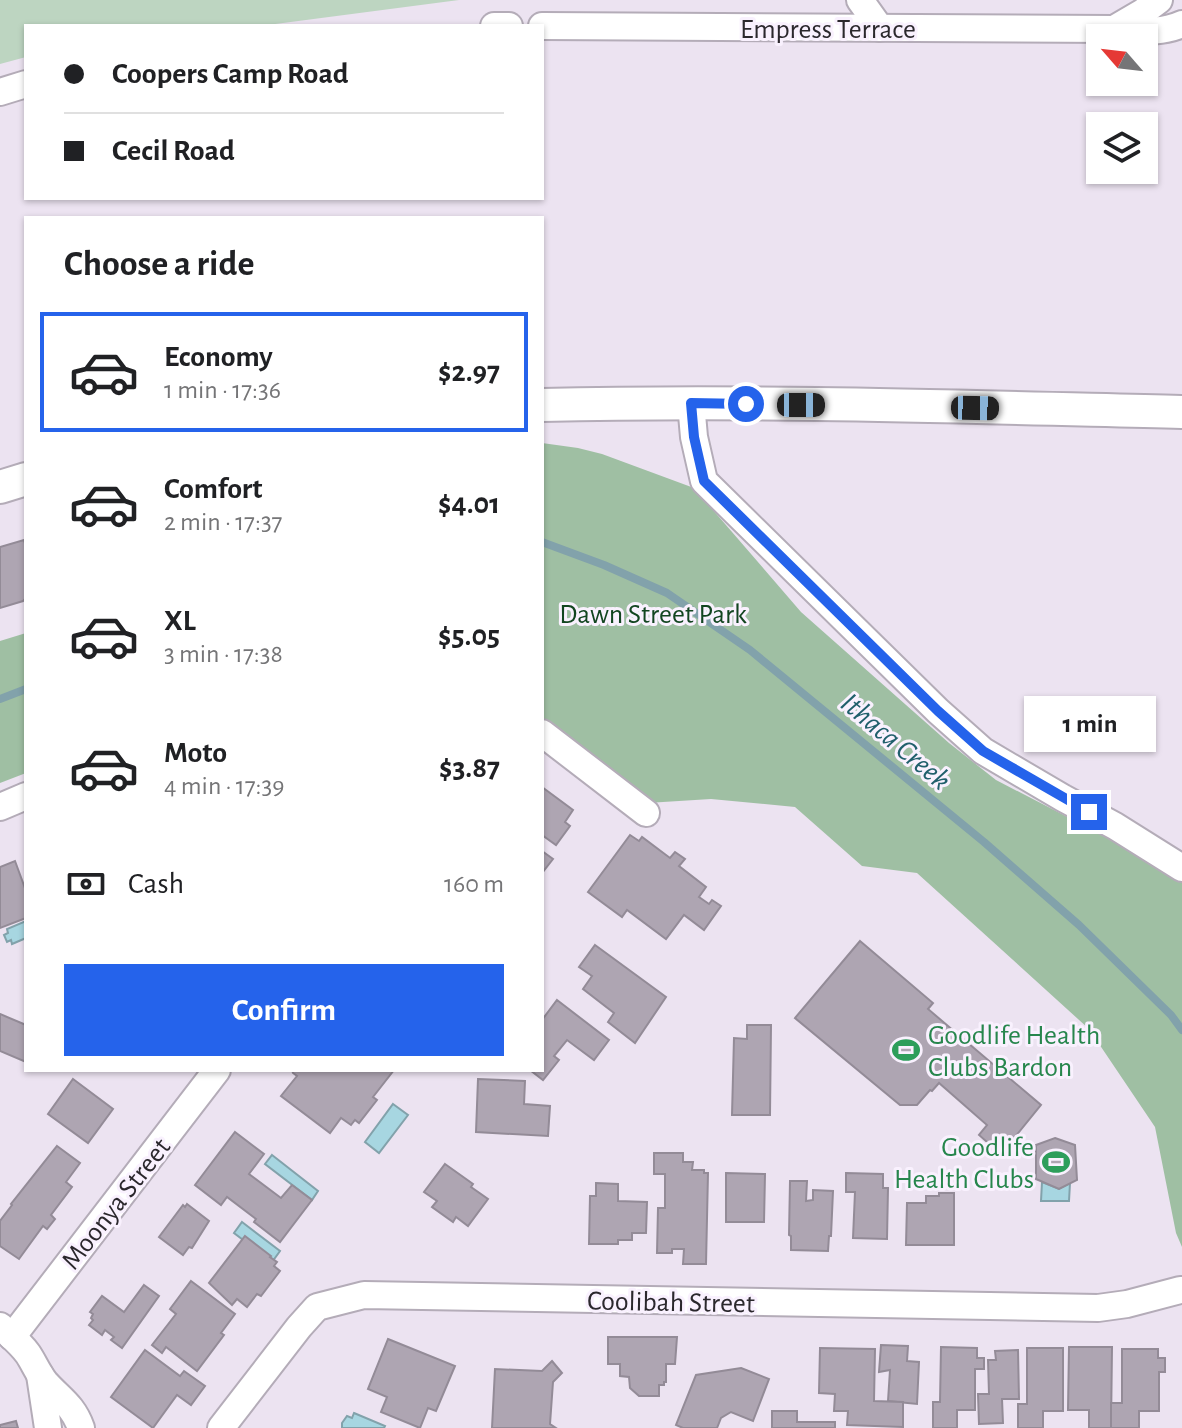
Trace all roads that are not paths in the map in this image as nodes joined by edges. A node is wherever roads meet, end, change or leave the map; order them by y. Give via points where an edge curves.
1 (860, 0) edge
2 (1159, 0) edge
3 (1123, 24) edge
4 (1182, 24) edge
5 (544, 26) edge
6 (880, 28) junction
7 (1086, 29) edge
8 (1158, 31) edge
9 (24, 85) edge
10 (0, 92) edge
11 (691, 403) junction
12 (544, 405) edge
13 (1182, 412) edge
14 (24, 480) edge
15 (0, 487) edge
16 (544, 735) edge
17 (24, 797) edge
18 (0, 807) edge
19 (646, 813) dead end
20 (1182, 868) edge
21 (215, 1072) edge
22 (1180, 1290) dead end
23 (6, 1332) edge
24 (40, 1375) junction
25 (48, 1428) edge
26 (81, 1428) edge
27 (221, 1428) edge

1 - 6 street
2 - 3 street
4 - 8 street, Empress Terrace
5 - 6 street, Empress Terrace
6 - 7 street, Empress Terrace
9 - 10 street
11 - 12 main road
11 - 13 main road
11 - 20 street via 704,481 938,711 983,751
14 - 15 main road
16 - 19 street
17 - 18 street
21 - 23 street, Moonya Street
22 - 27 street, Coolibah Street via 1098,1308 364,1295 317,1307
23 - 24 street
24 - 25 street
24 - 26 street via 70,1406

